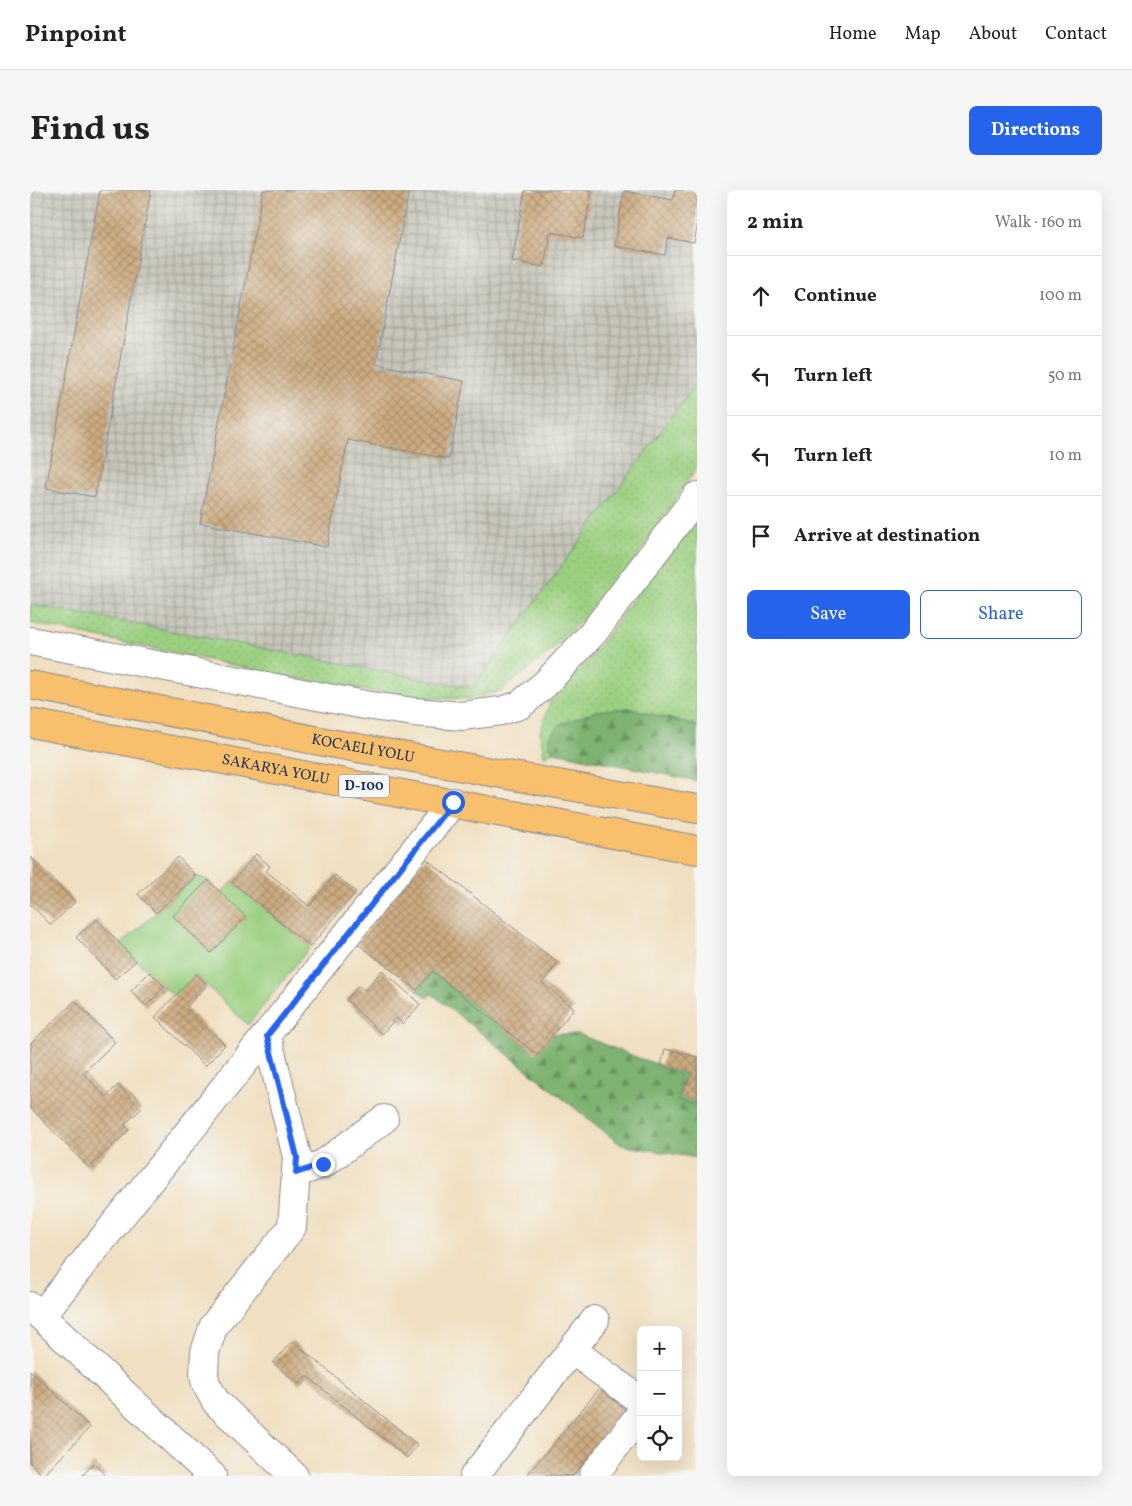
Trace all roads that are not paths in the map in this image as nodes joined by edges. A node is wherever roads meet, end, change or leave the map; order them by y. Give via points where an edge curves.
1 (697, 496) edge
2 (30, 641) edge
3 (30, 685) edge
4 (30, 723) edge
5 (453, 802) junction
6 (697, 808) edge
7 (697, 850) edge
8 (267, 1036) junction
9 (384, 1118) dead end
10 (296, 1173) junction
11 (35, 1311) edge
12 (595, 1320) dead end
13 (572, 1350) junction
14 (637, 1398) edge
15 (639, 1416) edge
16 (212, 1476) edge
17 (294, 1476) edge
18 (474, 1476) edge
19 (593, 1476) edge

1 - 2 street via 594,633 520,705 501,711 462,716 385,708
3 - 6 highway, KOCAELİ YOLU / D-100 via 330,743
4 - 5 highway, SAKARYA YOLU / D-100
5 - 7 highway, SAKARYA YOLU / D-100
5 - 8 street
8 - 10 street via 297,1157
8 - 11 street
9 - 10 street via 323,1164
10 - 17 street via 292,1226 214,1325 205,1352 204,1375 216,1402
11 - 16 street
12 - 13 street
13 - 14 street
13 - 18 street
15 - 19 street

